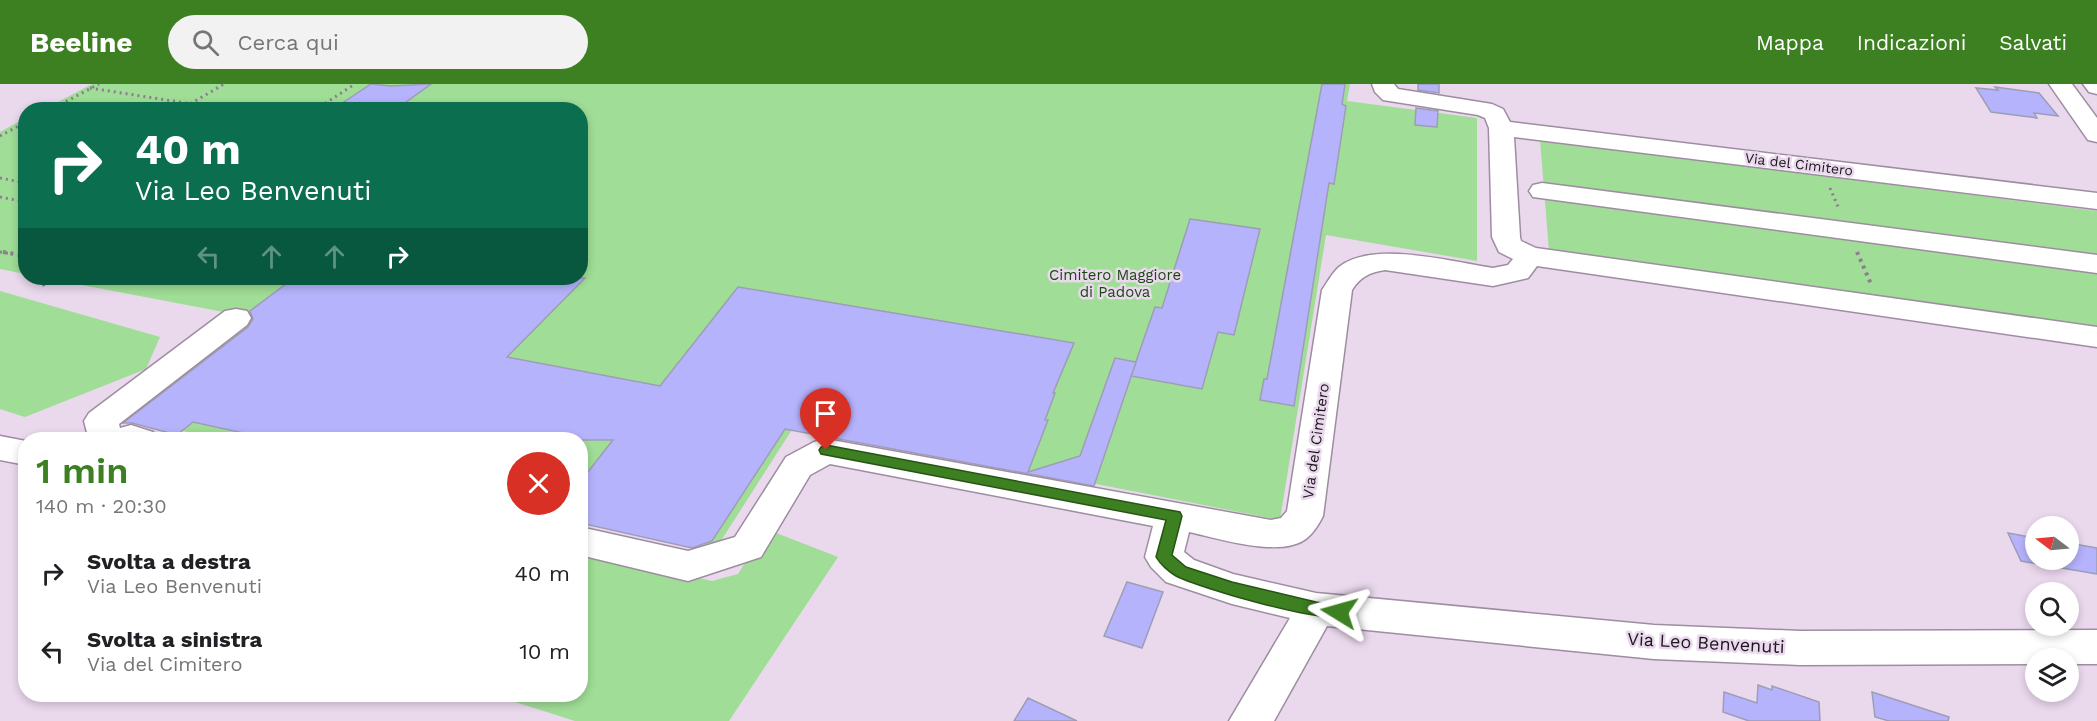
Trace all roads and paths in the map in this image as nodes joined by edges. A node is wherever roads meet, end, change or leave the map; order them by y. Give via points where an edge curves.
1 (99, 84) edge
2 (224, 84) edge
3 (355, 84) edge
4 (1383, 84) edge
5 (2060, 84) edge
6 (90, 88) junction
7 (65, 102) edge
8 (178, 102) edge
9 (193, 102) edge
10 (327, 102) edge
11 (18, 126) edge
12 (1501, 128) junction
13 (2097, 135) edge
14 (0, 136) edge
15 (0, 178) edge
16 (18, 181) edge
17 (1542, 191) dead end
18 (0, 197) edge
19 (18, 199) edge
20 (2097, 201) edge
21 (0, 252) edge
22 (18, 255) edge
23 (1529, 256) junction
24 (2097, 264) edge
25 (236, 318) dead end
26 (2097, 337) edge
27 (104, 432) edge
28 (0, 448) edge
29 (18, 451) edge
30 (1174, 516) junction
31 (588, 543) edge
32 (1316, 609) junction
33 (2097, 647) edge
34 (1251, 721) edge

1 - 6 path
2 - 9 path
3 - 10 path
4 - 12 street via 1391,95 1484,109 1495,114
5 - 13 street
6 - 7 path
6 - 8 path
11 - 14 path
12 - 20 street, Via del Cimitero
12 - 23 street via 1506,237 1509,246
15 - 16 path
17 - 24 street
18 - 19 path
21 - 22 path
23 - 26 street
23 - 30 street, Via del Cimitero via 1518,272 1493,277 1385,261 1364,265 1348,274 1337,290 1305,516 1292,530 1271,534
25 - 27 street via 101,421
28 - 29 street
30 - 31 street, Via del Cimitero via 826,450 798,466 748,547 688,566
30 - 32 street, Via Leo Benvenuti via 1164,557 1180,571 1232,589
32 - 33 street, Via Leo Benvenuti via 1654,642 1800,648
32 - 34 street

